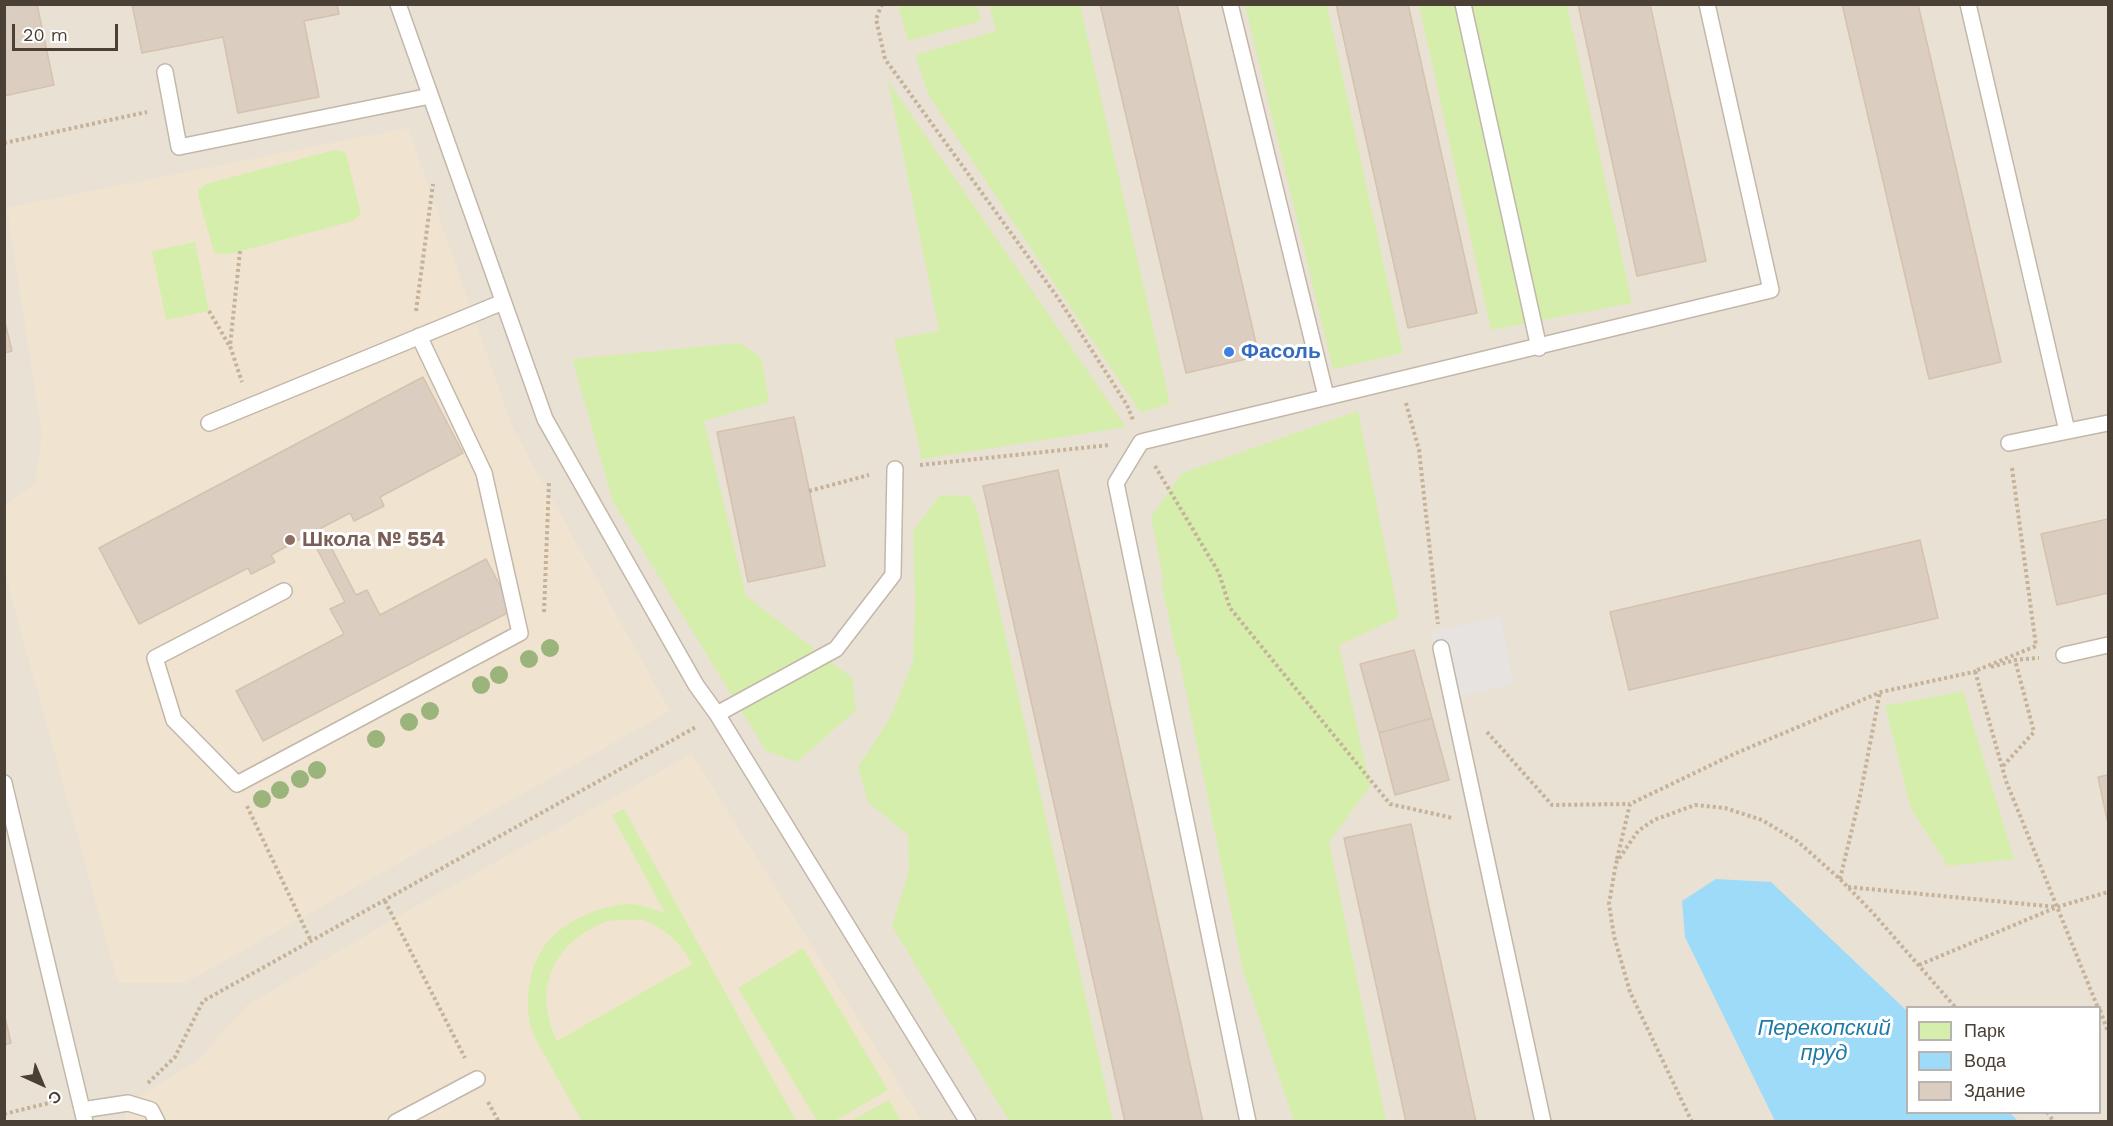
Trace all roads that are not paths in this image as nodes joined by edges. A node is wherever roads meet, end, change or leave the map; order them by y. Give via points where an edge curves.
1 (398, 4) edge
2 (1230, 4) edge
3 (1463, 4) edge
4 (1707, 4) edge
5 (1968, 4) edge
6 (165, 72) dead end
7 (430, 96) junction
8 (503, 302) junction
9 (419, 336) junction
10 (1539, 348) junction
11 (1326, 396) junction
12 (209, 423) dead end
13 (2109, 423) edge
14 (2067, 431) junction
15 (2009, 443) road end
16 (895, 469) road end
17 (284, 591) dead end
18 (2109, 645) edge
19 (1441, 648) road end
20 (2064, 655) road end
21 (717, 714) junction
22 (4, 783) edge
23 (477, 1079) road end
24 (82, 1109) edge
25 (157, 1122) edge
26 (396, 1122) edge
27 (968, 1122) edge
28 (1248, 1122) edge
29 (1543, 1122) edge

1 - 7 lane
2 - 11 lane
3 - 10 lane
4 - 10 lane via 1772,290
5 - 14 lane
6 - 7 lane via 179,147
7 - 8 lane
8 - 9 lane
8 - 21 lane via 545,419 696,685
9 - 12 lane
9 - 17 lane via 484,473 520,633 237,784 174,720 155,658
10 - 11 lane
11 - 28 lane via 1141,442 1116,483
13 - 14 lane
14 - 15 lane
16 - 21 lane via 893,575 836,649
18 - 20 lane
19 - 29 lane
21 - 27 lane
22 - 24 lane
23 - 26 lane
24 - 25 lane via 128,1102 151,1110

